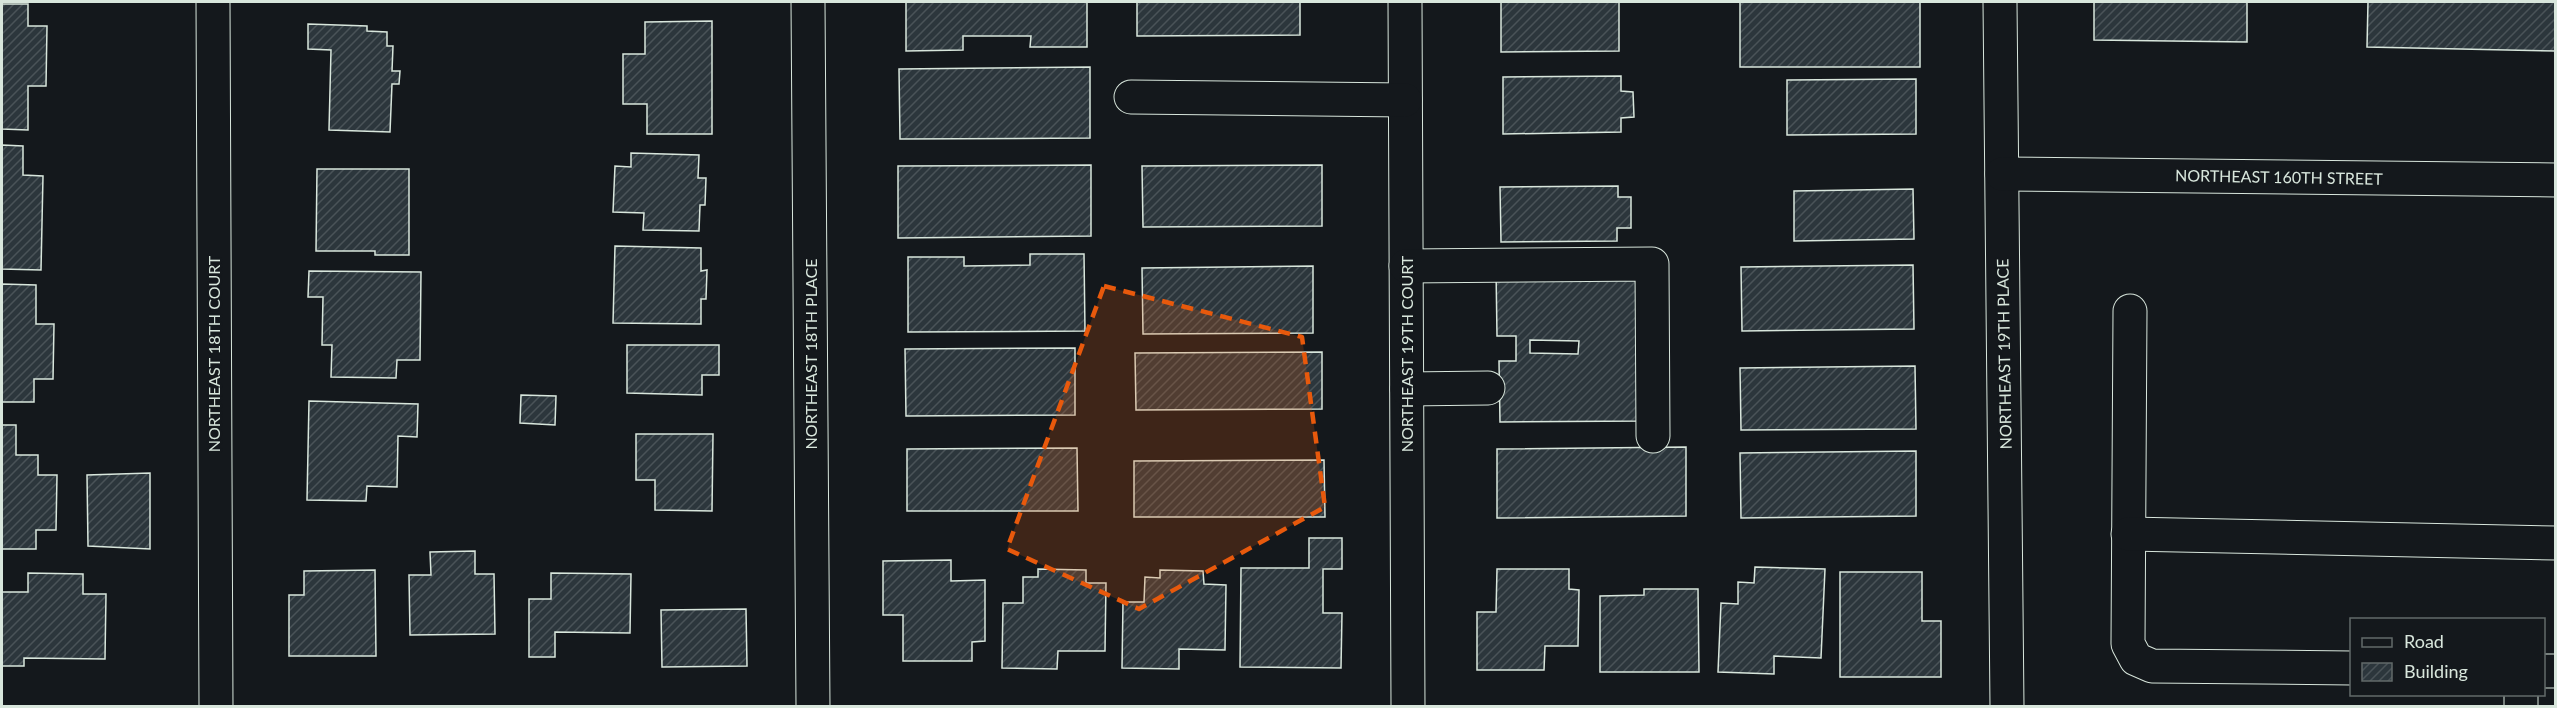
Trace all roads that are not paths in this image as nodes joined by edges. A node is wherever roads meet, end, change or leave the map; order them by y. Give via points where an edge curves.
1 (213, 2) edge
2 (808, 2) edge
3 (1405, 2) edge
4 (2000, 2) edge
5 (1131, 97) dead end
6 (1405, 100) junction
7 (2002, 174) junction
8 (2556, 180) edge
9 (1406, 266) junction
10 (2130, 310) dead end
11 (1488, 388) dead end
12 (1407, 389) junction
13 (1653, 436) dead end
14 (2128, 534) junction
15 (2556, 543) edge
16 (2350, 668) edge
17 (216, 706) edge
18 (813, 706) edge
19 (1408, 706) edge
20 (2007, 706) edge

1 - 17 street, NORTHEAST 18TH COURT
2 - 18 street, NORTHEAST 18TH PLACE
3 - 6 street, NORTHEAST 19TH COURT
4 - 7 street, NORTHEAST 19TH PLACE
5 - 6 street
6 - 9 street, NORTHEAST 19TH COURT
7 - 8 street, NORTHEAST 160TH STREET
7 - 20 street, NORTHEAST 19TH PLACE
9 - 12 street, NORTHEAST 19TH COURT
9 - 13 street via 1652,264
10 - 14 street
11 - 12 street
12 - 19 street, NORTHEAST 19TH COURT
14 - 15 street
14 - 16 street via 2128,644 2136,659 2152,666

